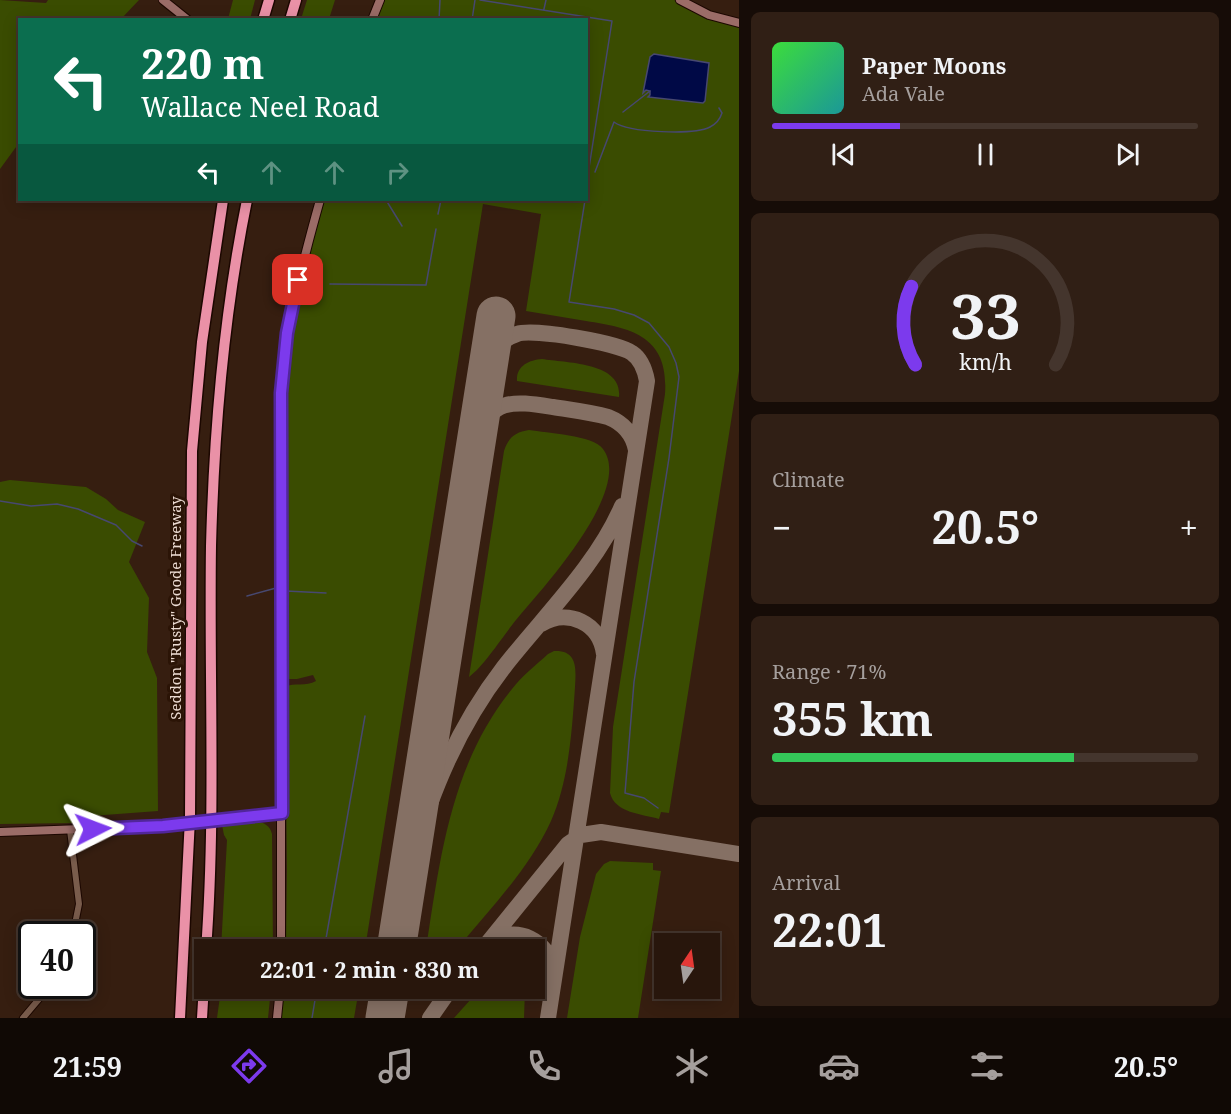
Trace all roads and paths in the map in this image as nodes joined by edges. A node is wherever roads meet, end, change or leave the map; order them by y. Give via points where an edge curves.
1 (163, 0) edge
2 (269, 0) edge
3 (296, 0) edge
4 (380, 0) edge
5 (680, 0) edge
6 (186, 18) edge
7 (264, 18) edge
8 (291, 18) edge
9 (373, 18) edge
10 (739, 23) edge
11 (223, 201) edge
12 (247, 201) edge
13 (320, 201) edge
14 (282, 813) junction
15 (70, 830) junction
16 (0, 832) edge
17 (76, 921) edge
18 (207, 939) edge
19 (281, 939) edge
20 (39, 999) edge
21 (203, 999) edge
22 (279, 999) edge
23 (23, 1018) edge
24 (180, 1018) edge
25 (202, 1018) edge
26 (277, 1018) edge

1 - 6 street
2 - 7 highway
3 - 8 highway
4 - 9 street
5 - 10 street via 709,15
11 - 24 highway, Seddon "Rusty" Goode Freeway via 202,342 192,451 190,818
12 - 18 highway via 234,266 216,429
13 - 14 street via 293,299 281,393
14 - 15 street, bridge via 163,826
14 - 19 street
15 - 16 street
15 - 17 street via 79,904
20 - 23 street
21 - 25 highway
22 - 26 street

